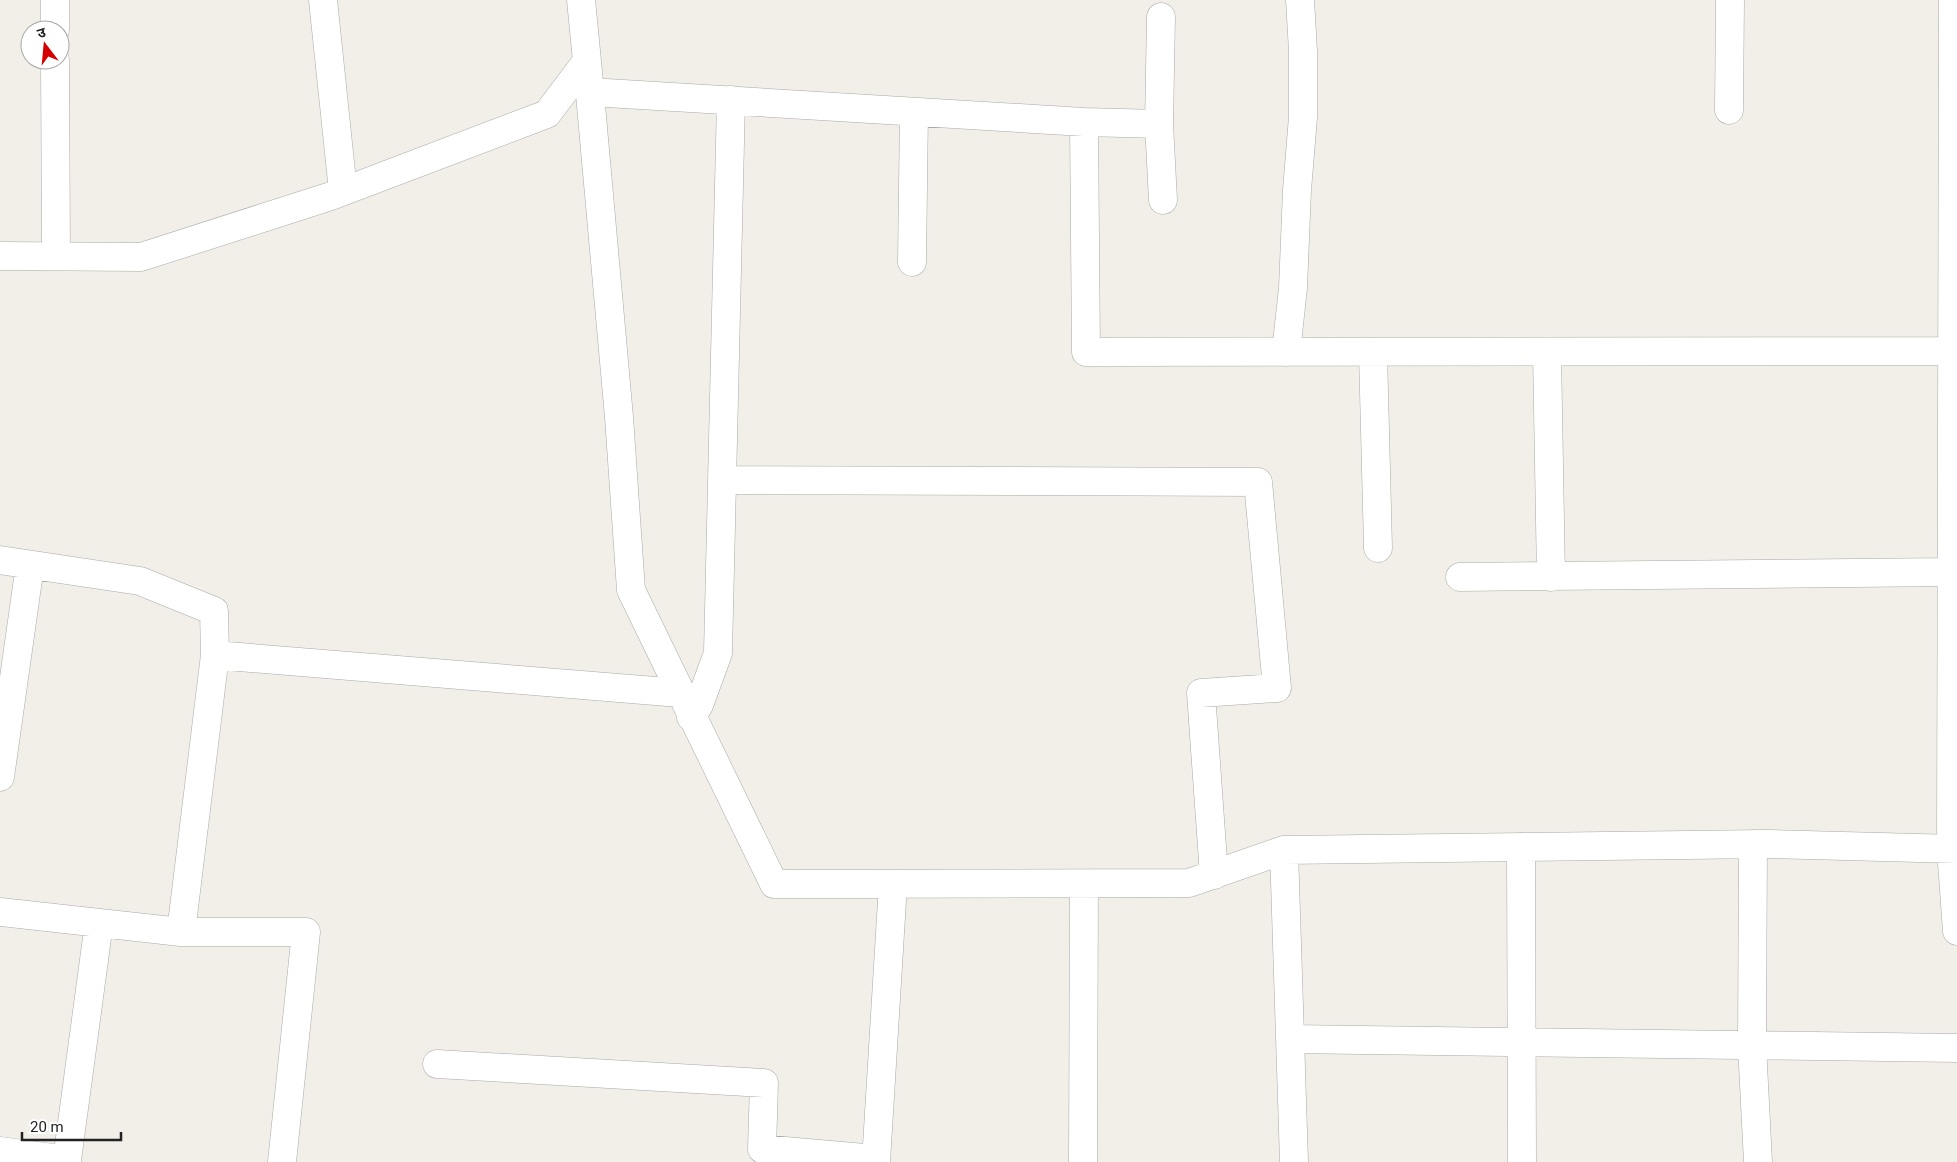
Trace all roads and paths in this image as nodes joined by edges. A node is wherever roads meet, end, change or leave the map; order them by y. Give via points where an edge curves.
1 (55, 0) edge
2 (323, 0) edge
3 (581, 0) edge
4 (1300, 0) edge
5 (1730, 0) edge
6 (1953, 0) edge
7 (1161, 17) dead end
8 (55, 20) edge
9 (587, 62) junction
10 (55, 70) edge
11 (590, 92) junction
12 (732, 100) junction
13 (1729, 110) dead end
14 (914, 112) junction
15 (1084, 122) junction
16 (1160, 124) junction
17 (344, 191) junction
18 (1163, 200) dead end
19 (56, 255) junction
20 (0, 256) edge
21 (912, 262) dead end
22 (1955, 278) edge
23 (1952, 351) junction
24 (1286, 352) junction
25 (1373, 352) junction
26 (1547, 352) junction
27 (723, 480) junction
28 (1378, 548) dead end
29 (0, 560) edge
30 (30, 565) junction
31 (1952, 572) junction
32 (1551, 577) junction
33 (1460, 578) dead end
34 (215, 655) junction
35 (686, 705) junction
36 (0, 777) edge
37 (1753, 844) junction
38 (1521, 847) junction
39 (1954, 849) edge
40 (1284, 850) junction
41 (1214, 874) junction
42 (893, 884) junction
43 (1084, 884) junction
44 (0, 912) edge
45 (99, 923) junction
46 (1957, 931) edge
47 (181, 932) junction
48 (1290, 1039) junction
49 (1522, 1042) junction
50 (1752, 1045) junction
51 (1957, 1048) edge
52 (437, 1064) dead end
53 (0, 1151) edge
54 (876, 1160) edge
55 (282, 1162) edge
56 (1083, 1162) edge
57 (1294, 1162) edge
58 (1522, 1162) edge
59 (1758, 1162) edge

1 - 8 street
2 - 17 street
3 - 9 street
4 - 24 street via 1303,117
5 - 13 street
6 - 22 street
7 - 16 street
9 - 11 street
9 - 17 street via 546,114
10 - 19 street
11 - 12 street
11 - 35 street via 631,590
12 - 14 street
12 - 27 street
14 - 15 street
14 - 21 street
15 - 16 street
15 - 24 street via 1086,352
16 - 18 street
17 - 19 street via 141,256
19 - 20 street
22 - 23 street
23 - 26 street
23 - 31 street
24 - 25 street
25 - 26 street
25 - 28 street
26 - 32 street
27 - 35 street via 718,653 699,704
27 - 41 street via 1258,482 1276,688 1201,693
29 - 30 street
30 - 34 street via 140,582 214,611
30 - 36 street
31 - 32 street
31 - 39 street
32 - 33 street
34 - 35 street
34 - 47 street
35 - 42 street via 774,884
37 - 38 street
37 - 39 street
37 - 50 street
38 - 40 street
38 - 49 street
39 - 46 street
40 - 41 street
40 - 48 street
41 - 43 street via 1189,883
42 - 43 street
42 - 54 street
43 - 56 street
44 - 45 street
45 - 47 street
45 - 53 street via 67,1160
47 - 55 street via 306,932
48 - 49 street
48 - 57 street
49 - 50 street
49 - 58 street
50 - 51 street
50 - 59 street
52 - 54 street via 764,1083 762,1149

